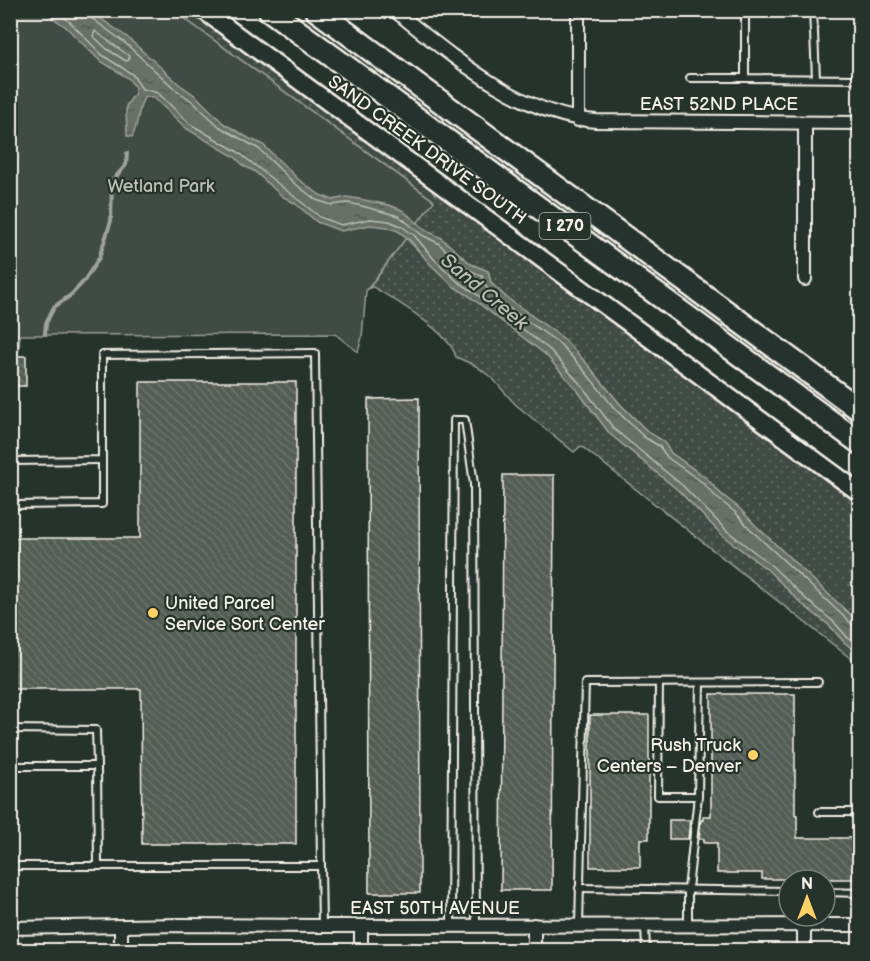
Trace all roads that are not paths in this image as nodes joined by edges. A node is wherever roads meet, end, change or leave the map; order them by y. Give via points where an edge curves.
1 (203, 10) edge
2 (269, 10) edge
3 (316, 10) edge
4 (394, 10) edge
5 (578, 10) edge
6 (745, 10) edge
7 (813, 10) edge
8 (690, 78) dead end
9 (745, 78) junction
10 (816, 78) junction
11 (860, 79) edge
12 (578, 120) junction
13 (805, 123) junction
14 (860, 123) edge
15 (805, 279) dead end
16 (860, 410) edge
17 (860, 442) edge
18 (10, 460) edge
19 (102, 460) junction
20 (860, 492) edge
21 (10, 506) edge
22 (818, 682) dead end
23 (659, 683) junction
24 (700, 683) junction
25 (10, 729) edge
26 (10, 766) edge
27 (97, 766) junction
28 (698, 796) junction
29 (819, 812) dead end
30 (860, 812) edge
31 (10, 866) edge
32 (98, 866) junction
33 (321, 866) junction
34 (579, 888) junction
35 (688, 889) junction
36 (777, 891) edge
37 (837, 892) edge
38 (860, 893) edge
39 (451, 925) junction
40 (477, 925) junction
41 (534, 925) junction
42 (579, 925) junction
43 (645, 925) junction
44 (688, 925) junction
45 (777, 925) edge
46 (837, 925) edge
47 (860, 925) edge
48 (361, 926) junction
49 (322, 927) junction
50 (10, 928) edge
51 (121, 928) junction
52 (804, 928) edge
53 (121, 951) edge
54 (361, 951) edge
55 (534, 951) edge
56 (646, 951) edge
57 (804, 951) edge

1 - 20 main road, SAND CREEK DRIVE SOUTH
2 - 17 highway, I 270
3 - 16 highway, I 270
4 - 12 street, EAST 52ND PLACE via 512,94
5 - 12 street
6 - 9 lane
7 - 10 lane
8 - 9 lane
9 - 10 lane
10 - 11 lane
12 - 13 street, EAST 52ND PLACE
13 - 14 street, EAST 52ND PLACE
13 - 15 street
18 - 19 lane
19 - 21 lane via 102,504
19 - 33 lane via 102,355 315,354
22 - 24 lane
23 - 24 lane
23 - 28 lane via 658,796
23 - 34 lane via 585,683
24 - 28 lane
25 - 27 lane via 96,730
26 - 27 lane
27 - 32 lane
28 - 35 lane
29 - 30 lane
31 - 32 lane
32 - 33 lane
33 - 49 lane
34 - 35 lane
34 - 42 lane
35 - 36 lane
35 - 44 lane
37 - 38 lane
39 - 40 street, EAST 50TH AVENUE
39 - 40 lane via 454,420 465,420 474,484
39 - 48 street, EAST 50TH AVENUE
40 - 41 street, EAST 50TH AVENUE
41 - 42 street, EAST 50TH AVENUE
41 - 55 street
42 - 43 street, EAST 50TH AVENUE
43 - 44 street, EAST 50TH AVENUE
43 - 56 lane
44 - 45 street, EAST 50TH AVENUE
46 - 47 street, EAST 50TH AVENUE
48 - 49 street, EAST 50TH AVENUE
48 - 54 street
49 - 51 street, EAST 50TH AVENUE
50 - 51 street, EAST 50TH AVENUE
51 - 53 street
52 - 57 street

